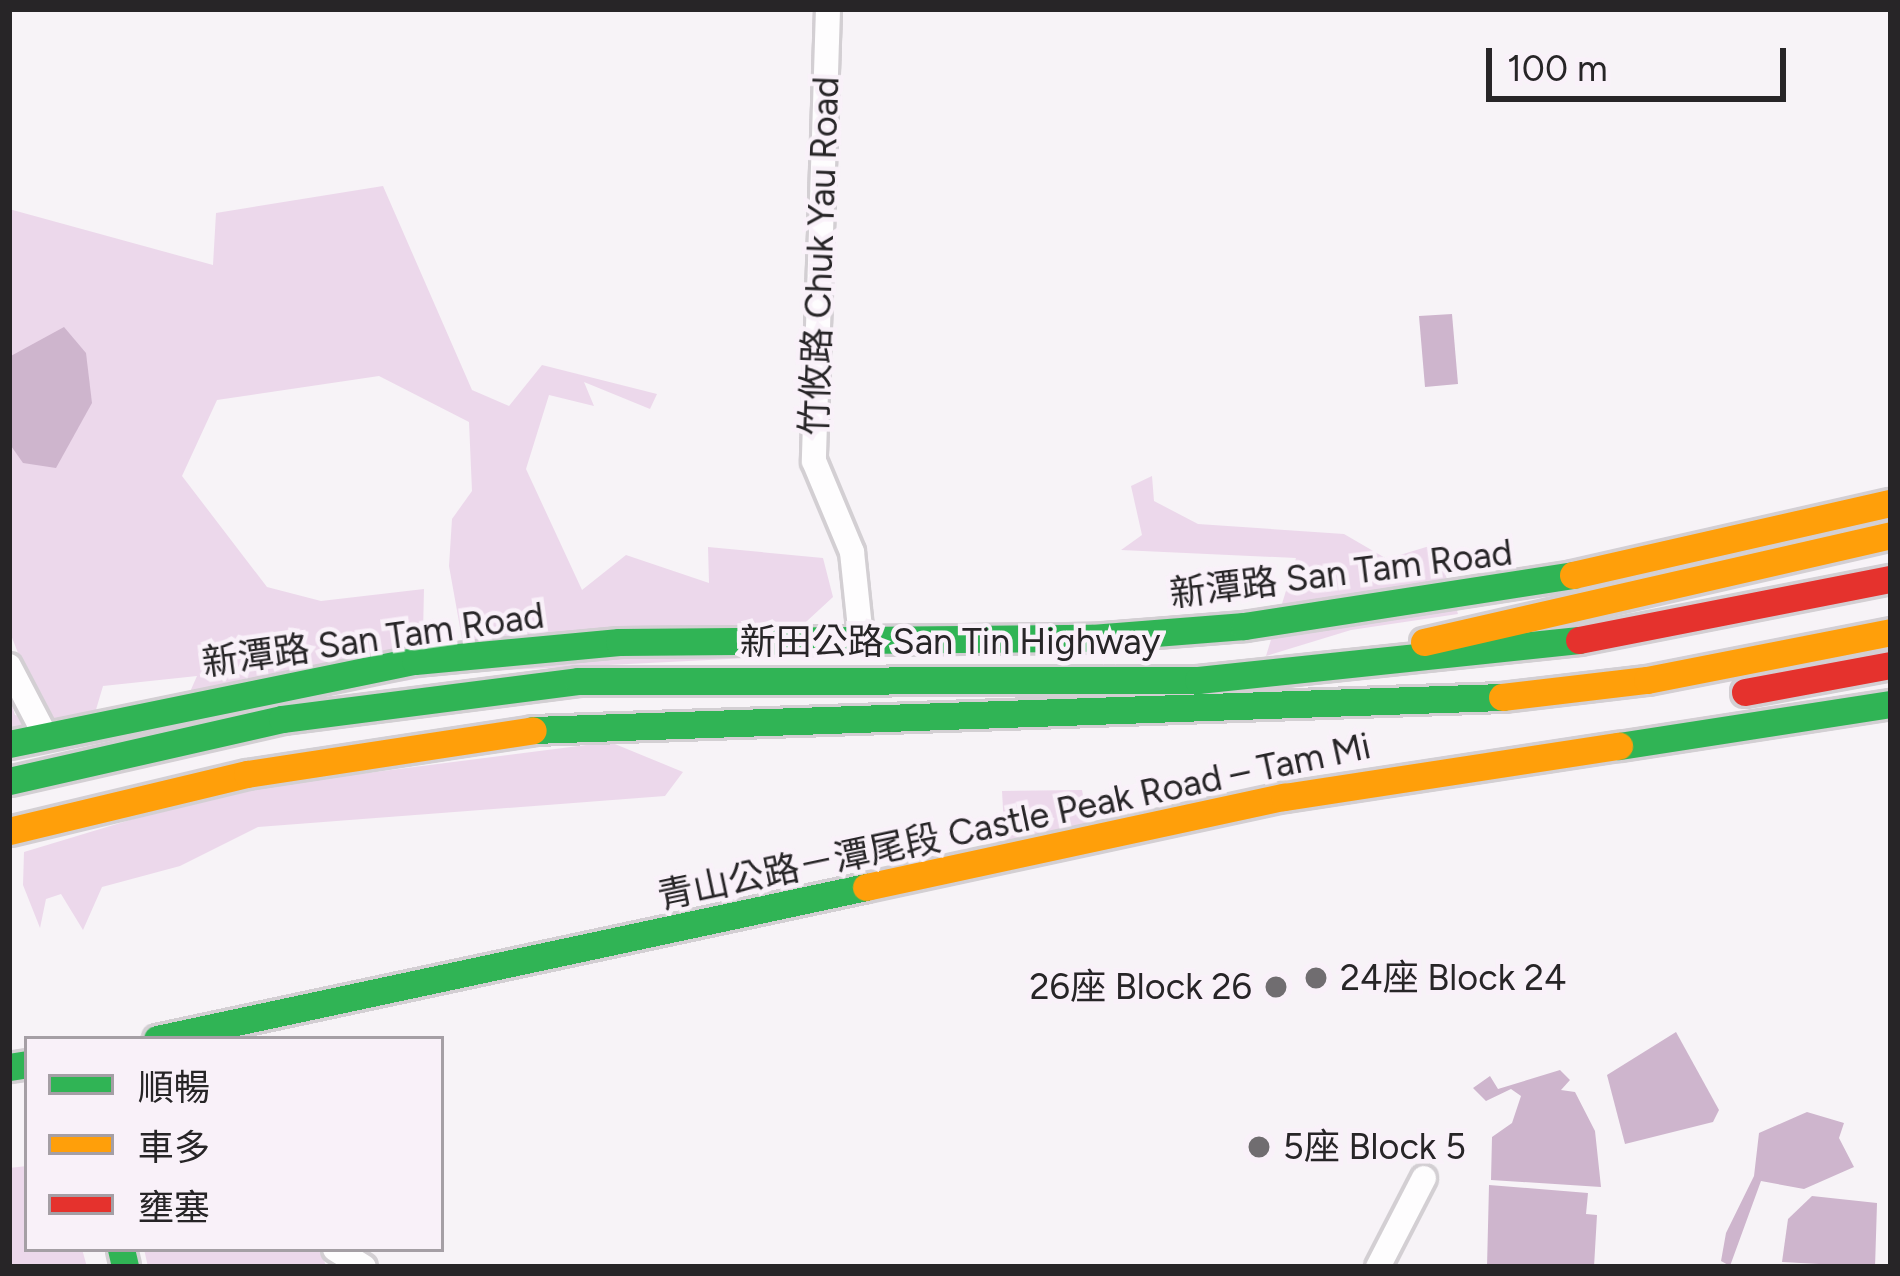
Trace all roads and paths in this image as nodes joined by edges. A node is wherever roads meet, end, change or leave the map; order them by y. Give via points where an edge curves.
1 (828, 9) edge
2 (1891, 503) edge
3 (1891, 536) edge
4 (1891, 580) edge
5 (1891, 632) edge
6 (861, 638) junction
7 (1352, 662) junction
8 (1891, 665) edge
9 (9, 666) edge
10 (1891, 704) edge
11 (786, 716) junction
12 (1452, 730) dead end
13 (45, 735) junction
14 (1185, 740) dead end
15 (9, 744) edge
16 (9, 781) edge
17 (12, 830) edge
18 (171, 1036) edge
19 (1424, 1178) dead end
20 (1378, 1267) edge

1 - 6 street, 竹攸路 Chuk Yau Road via 814,460 852,552
2 - 6 main road, 新潭路 San Tam Road via 1498,592 1244,626
3 - 7 main road
4 - 7 main road, 新田公路 San Tin Highway via 1503,656
5 - 11 main road, 新田公路 San Tin Highway via 1647,680 1414,707
6 - 13 main road, 新潭路 San Tam Road via 620,642 415,661
7 - 16 main road, 新田公路 San Tin Highway via 1198,680 578,681 282,719
8 - 12 main road
9 - 13 street
10 - 18 main road, 青山公路－潭尾段 Castle Peak Road – Tam Mi via 1284,797
11 - 14 main road via 941,736
11 - 17 main road, 新田公路 San Tin Highway via 409,746
13 - 15 main road, 新潭路 San Tam Road
19 - 20 street

